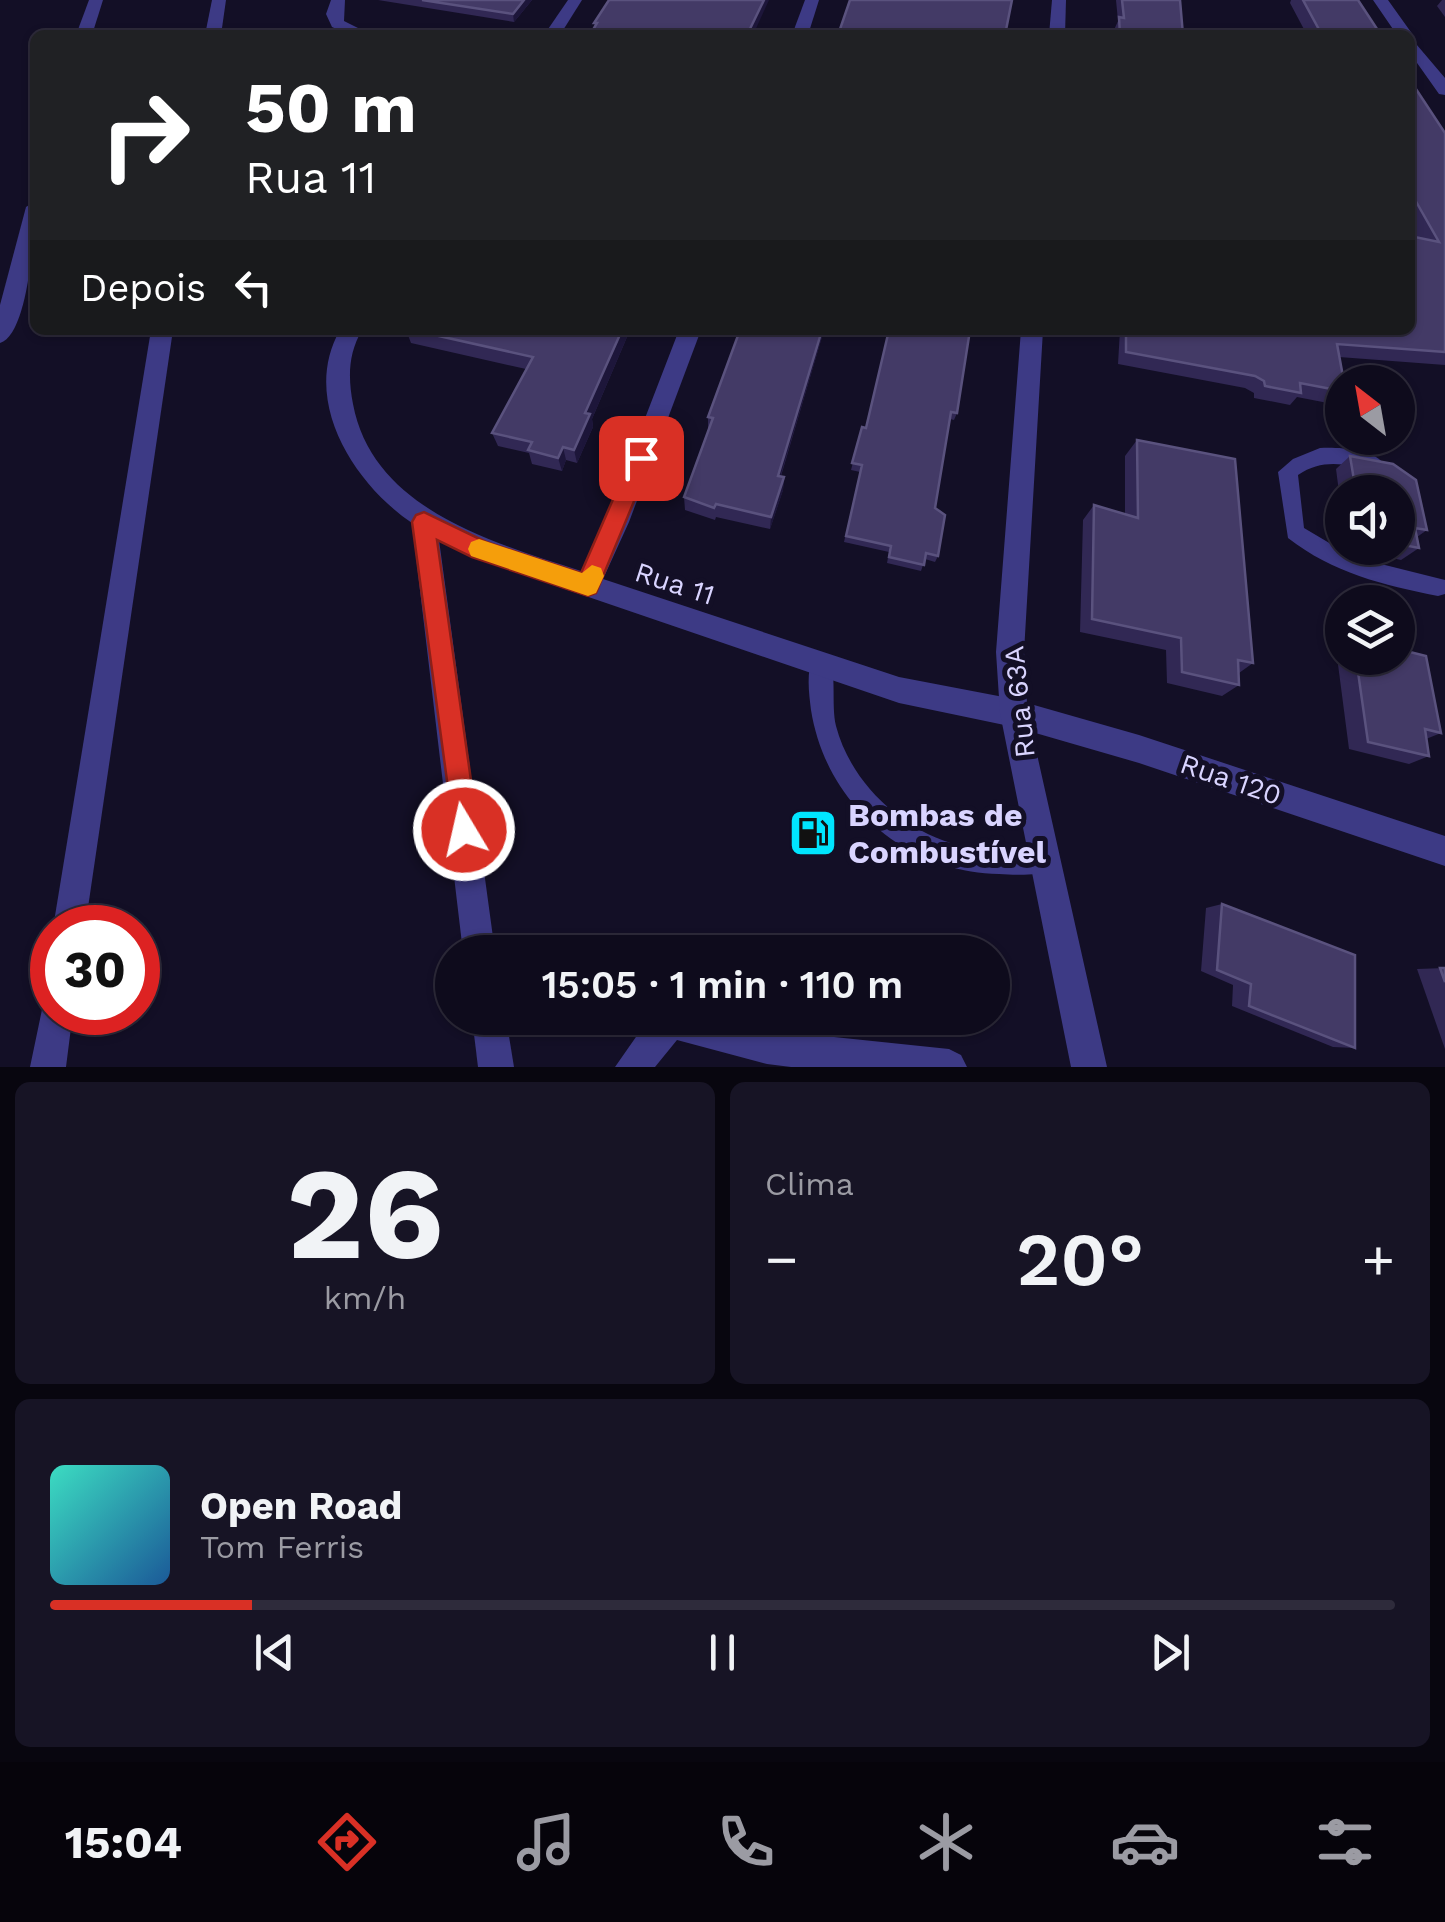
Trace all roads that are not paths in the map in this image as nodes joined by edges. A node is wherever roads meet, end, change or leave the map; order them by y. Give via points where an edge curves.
1 (96, 0) edge
2 (219, 0) edge
3 (338, 0) edge
4 (575, 0) edge
5 (812, 0) edge
6 (1059, 0) edge
7 (1380, 0) edge
8 (86, 30) edge
9 (214, 30) edge
10 (351, 30) edge
11 (555, 30) edge
12 (802, 30) edge
13 (1056, 30) edge
14 (1401, 30) edge
15 (1415, 49) edge
16 (1445, 90) edge
17 (30, 229) edge
18 (18, 283) edge
19 (0, 334) edge
20 (161, 335) edge
21 (349, 335) edge
22 (688, 335) edge
23 (1032, 335) edge
24 (1387, 465) edge
25 (424, 522) junction
26 (588, 586) junction
27 (1438, 587) dead end
28 (821, 664) junction
29 (1014, 713) junction
30 (1445, 851) edge
31 (1044, 861) junction
32 (74, 905) edge
33 (482, 935) edge
34 (53, 1035) edge
35 (491, 1035) edge
36 (654, 1035) edge
37 (723, 1035) edge
38 (48, 1067) edge
39 (496, 1067) edge
40 (632, 1067) edge
41 (949, 1067) edge
42 (1090, 1067) edge

1 - 8 street
2 - 9 street
3 - 10 street via 336,24
4 - 11 street
5 - 12 street
6 - 13 street
7 - 14 street
15 - 16 street
17 - 18 street
18 - 19 street
20 - 32 street
21 - 25 street, Rua 11 via 337,368 341,413 361,459 386,492
22 - 26 street
23 - 29 street, Rua 63A via 1010,652
24 - 27 lane via 1328,453 1307,458 1288,472 1295,532 1355,569
25 - 26 street, Rua 11 via 480,550
25 - 33 street
26 - 28 street, Rua 11
28 - 29 street, Rua 11 via 898,690
28 - 31 lane via 817,696 830,745 852,784 885,820 948,855
29 - 30 street, Rua 120
29 - 31 street, Rua 63A
31 - 42 street, Rua 63A
34 - 38 street
35 - 39 street
36 - 40 street
37 - 41 street via 767,1047

